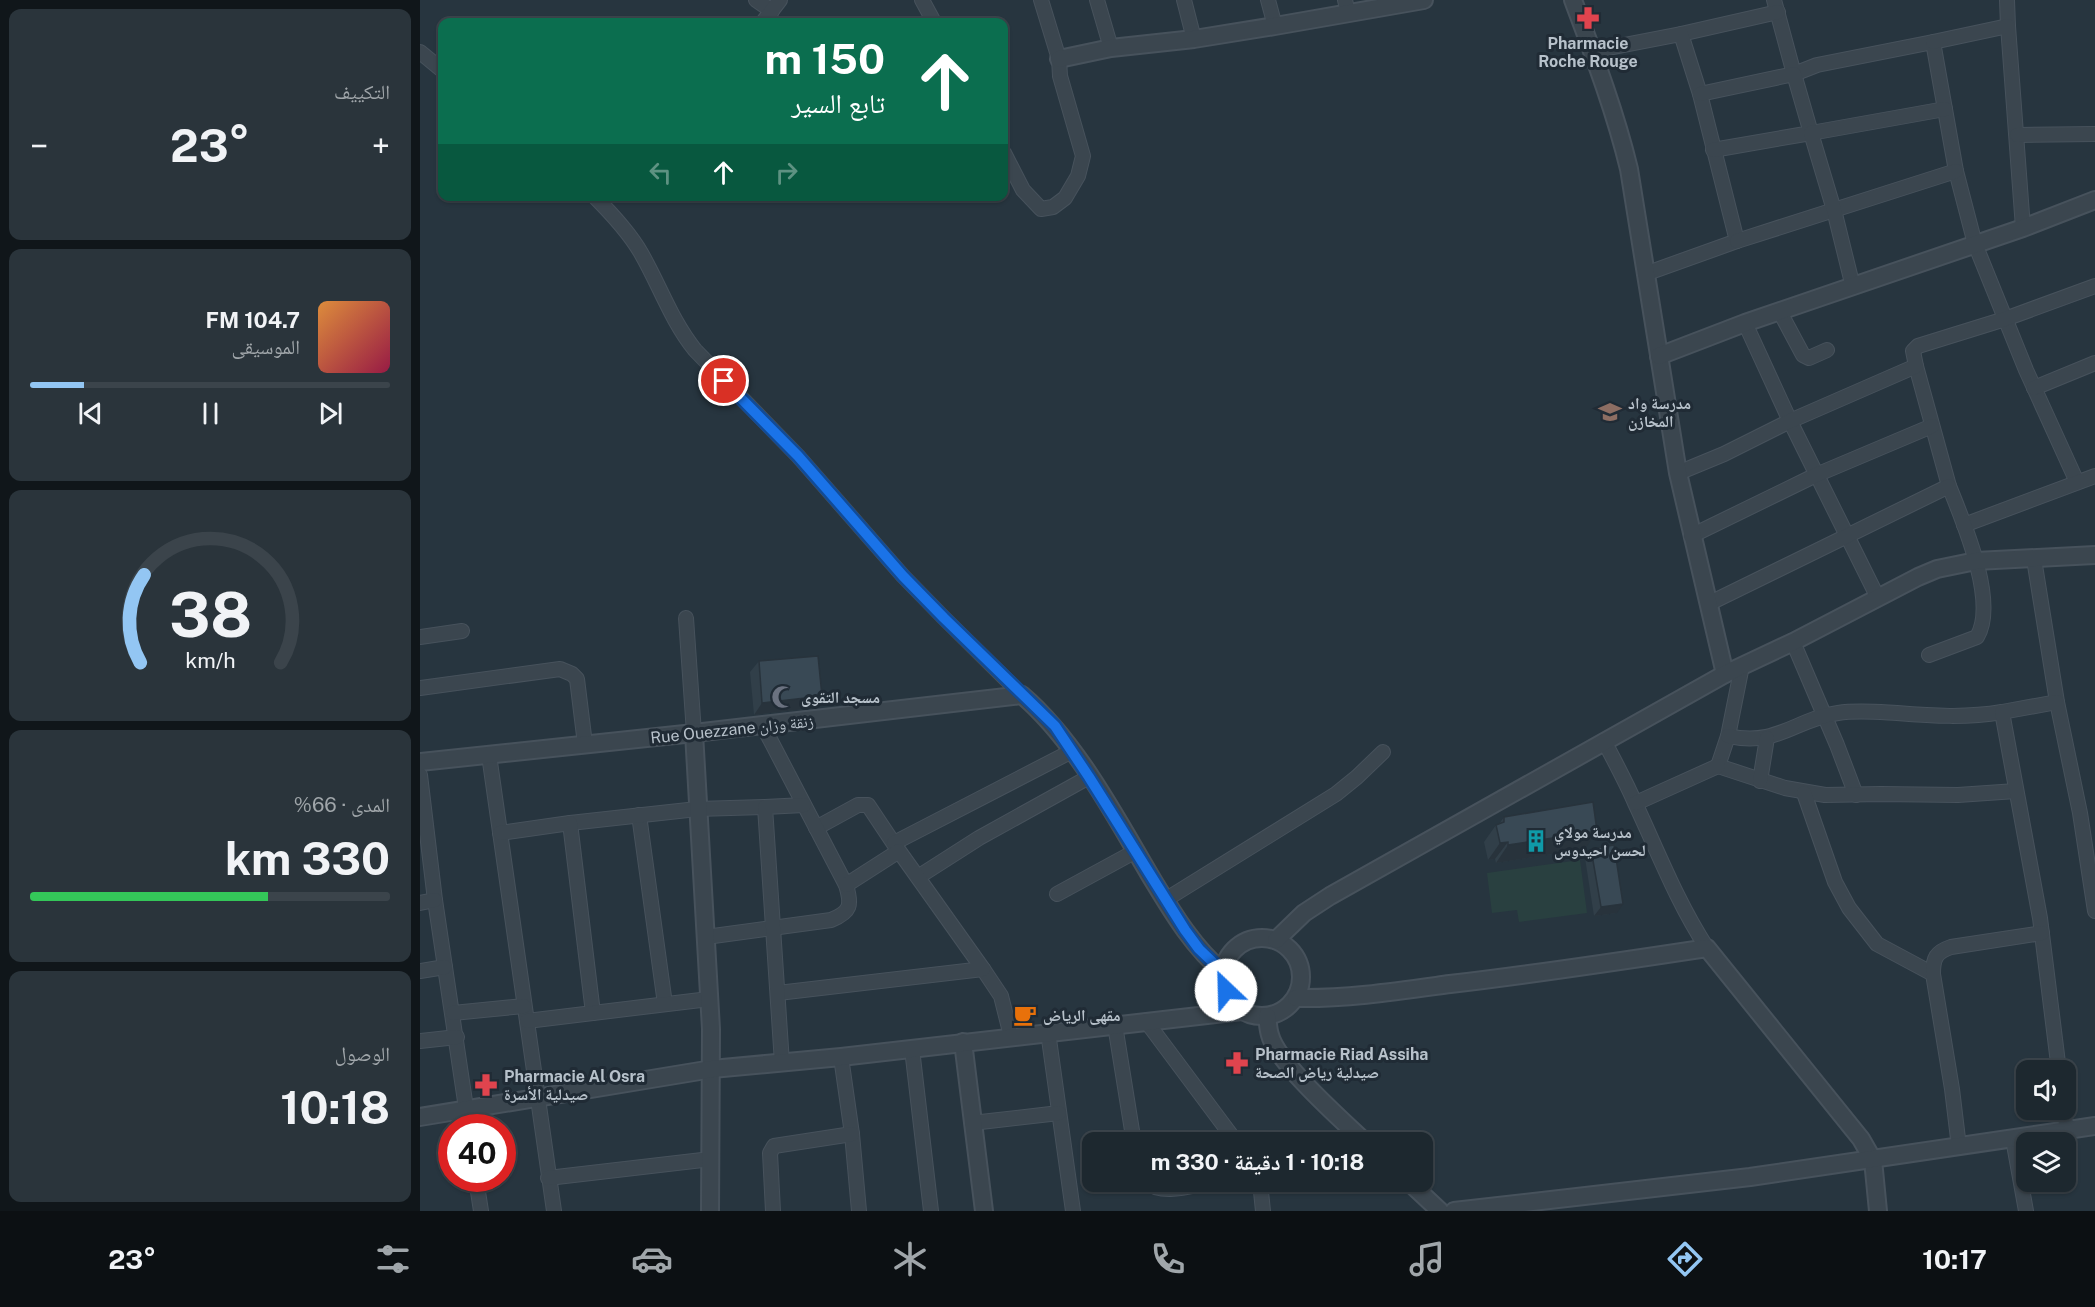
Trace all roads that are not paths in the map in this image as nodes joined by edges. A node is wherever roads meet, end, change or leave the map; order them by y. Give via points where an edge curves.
1 (756, 0) edge
2 (922, 0) edge
3 (1041, 0) edge
4 (1097, 0) edge
5 (1184, 0) edge
6 (1268, 0) edge
7 (1424, 0) edge
8 (1573, 0) edge
9 (2007, 0) edge
10 (1347, 6) edge
11 (1776, 6) edge
12 (772, 11) edge
13 (932, 18) edge
14 (1275, 26) junction
15 (2008, 26) junction
16 (1681, 34) junction
17 (1194, 39) junction
18 (1933, 42) junction
19 (1111, 48) junction
20 (420, 51) edge
21 (1593, 51) junction
22 (1059, 59) junction
23 (438, 67) edge
24 (1794, 74) junction
25 (1700, 94) junction
26 (1945, 109) junction
27 (1810, 133) junction
28 (2095, 134) edge
29 (2017, 135) junction
30 (1713, 150) junction
31 (1008, 161) edge
32 (1956, 171) junction
33 (2095, 200) edge
34 (599, 201) edge
35 (1834, 210) junction
36 (2023, 228) junction
37 (1737, 241) junction
38 (1975, 244) junction
39 (1646, 274) junction
40 (2095, 286) edge
41 (1853, 287) junction
42 (1780, 312) junction
43 (2005, 319) junction
44 (1745, 323) junction
45 (1827, 350) dead end
46 (1659, 356) junction
47 (2095, 363) edge
48 (1916, 366) junction
49 (2034, 388) junction
50 (1790, 421) junction
51 (1932, 426) junction
52 (1678, 473) junction
53 (1816, 476) junction
54 (2095, 476) edge
55 (2077, 482) junction
56 (1949, 486) junction
57 (1964, 525) junction
58 (1691, 536) junction
59 (1845, 536) junction
60 (2095, 555) edge
61 (2034, 559) junction
62 (1976, 561) junction
63 (1878, 598) junction
64 (1708, 604) junction
65 (686, 618) dead end
66 (462, 631) dead end
67 (420, 637) edge
68 (1793, 642) junction
69 (1929, 655) dead end
70 (1742, 666) junction
71 (1725, 674) junction
72 (420, 688) edge
73 (1022, 695) junction
74 (2057, 702) junction
75 (2002, 712) junction
76 (1825, 715) junction
77 (763, 726) junction
78 (694, 734) junction
79 (1728, 736) junction
80 (1767, 738) junction
81 (1604, 741) junction
82 (585, 744) junction
83 (1072, 751) junction
84 (1383, 752) dead end
85 (489, 755) junction
86 (420, 762) edge
87 (1718, 766) junction
88 (420, 775) edge
89 (1089, 777) junction
90 (1760, 781) junction
91 (2016, 791) junction
92 (1804, 793) junction
93 (1856, 795) junction
94 (1636, 804) junction
95 (804, 805) junction
96 (765, 807) junction
97 (697, 809) junction
98 (639, 815) junction
99 (422, 823) edge
100 (570, 823) junction
101 (816, 828) junction
102 (500, 833) junction
103 (897, 847) junction
104 (1136, 851) junction
105 (918, 877) junction
106 (846, 885) junction
107 (1057, 894) dead end
108 (435, 900) junction
109 (1165, 900) junction
110 (420, 903) edge
111 (2095, 911) edge
112 (773, 928) junction
113 (2042, 933) junction
114 (706, 937) junction
115 (1275, 940) junction
116 (1707, 948) junction
117 (445, 967) junction
118 (983, 969) junction
119 (420, 971) edge
120 (1224, 973) junction
121 (1933, 974) junction
122 (778, 993) junction
123 (1296, 998) junction
124 (709, 999) junction
125 (665, 1004) junction
126 (524, 1006) junction
127 (1242, 1011) junction
128 (593, 1013) junction
129 (453, 1014) junction
130 (1267, 1016) junction
131 (526, 1021) junction
132 (1146, 1021) junction
133 (1115, 1025) junction
134 (1048, 1032) junction
135 (1011, 1036) junction
136 (457, 1037) junction
137 (420, 1041) edge
138 (963, 1042) junction
139 (912, 1049) junction
140 (841, 1057) junction
141 (2059, 1060) edge
142 (782, 1063) junction
143 (712, 1069) junction
144 (539, 1097) junction
145 (467, 1110) junction
146 (1059, 1113) junction
147 (467, 1114) edge
148 (420, 1118) edge
149 (2065, 1120) edge
150 (972, 1123) junction
151 (2095, 1126) edge
152 (2067, 1131) junction
153 (1132, 1132) edge
154 (1229, 1132) edge
155 (1354, 1132) edge
156 (852, 1134) junction
157 (2013, 1139) junction
158 (1959, 1147) junction
159 (711, 1158) junction
160 (1873, 1160) junction
161 (548, 1178) junction
162 (478, 1192) edge
163 (1261, 1192) edge
164 (1420, 1192) edge
165 (481, 1211) edge
166 (554, 1211) edge
167 (710, 1211) edge
168 (773, 1211) edge
169 (860, 1211) edge
170 (931, 1211) edge
171 (984, 1211) edge
172 (1073, 1211) edge
173 (1263, 1211) edge
174 (1440, 1211) edge
175 (1454, 1211) edge
176 (1878, 1211) edge
177 (2026, 1211) edge

1 - 12 street
2 - 13 street
3 - 22 street
4 - 19 street
5 - 17 street
6 - 14 street
7 - 10 street
8 - 21 street
9 - 15 street
10 - 14 street
11 - 16 street
11 - 24 street
14 - 17 street
15 - 18 street
15 - 29 street
16 - 21 street
16 - 25 street
17 - 19 street
18 - 24 street via 1827,63
18 - 26 street
19 - 22 street
20 - 23 street
21 - 39 street via 1622,138
22 - 31 street via 1060,76 1083,156 1078,176 1065,198 1053,207 1041,209 1023,190
24 - 25 street
24 - 27 street
25 - 30 street
26 - 27 street
26 - 32 street
27 - 30 street
27 - 35 street
28 - 29 street
29 - 36 street
30 - 37 street
32 - 35 street
32 - 38 street
33 - 36 street
34 - 73 street via 641,253 668,310 695,350 798,456 903,576
35 - 37 street
35 - 41 street
36 - 38 street
37 - 39 street
38 - 41 street
38 - 43 street
39 - 46 street
40 - 43 street
41 - 42 street
42 - 44 street
42 - 45 street via 1803,355 1809,358
43 - 48 street via 1918,346 1913,351
43 - 49 street
44 - 46 street
44 - 50 street
46 - 52 street
47 - 49 street
48 - 50 street
48 - 51 street
49 - 55 street
50 - 52 street
50 - 53 street
51 - 53 street
51 - 56 street
52 - 58 street
53 - 58 street
53 - 59 street
54 - 55 street
55 - 57 street
56 - 57 street
56 - 59 street
57 - 62 street
58 - 64 street
59 - 63 street
59 - 64 street
60 - 61 street
61 - 62 street
61 - 74 street
62 - 63 street via 1937,569
62 - 69 street via 1984,612 1981,630 1977,637
63 - 68 street
64 - 71 street
65 - 78 street
66 - 67 street
68 - 70 street
68 - 76 street
70 - 71 street
70 - 79 street
71 - 81 street
72 - 82 street via 567,671 577,679
73 - 77 street, Rue Ouezzane زنقة وزان
73 - 83 street via 1055,726
74 - 75 street
74 - 111 street
75 - 76 street via 1968,717 1850,711
75 - 91 street
76 - 80 street
76 - 93 street
77 - 78 street, Rue Ouezzane زنقة وزان
77 - 95 street
78 - 82 street, Rue Ouezzane زنقة وزان
78 - 97 street
79 - 80 street
79 - 87 street
80 - 90 street
81 - 94 street
81 - 115 street via 1330,896
82 - 85 street, Rue Ouezzane زنقة وزان
83 - 89 street
83 - 103 street
84 - 109 street via 1336,794
85 - 86 street, Rue Ouezzane زنقة وزان
85 - 102 street
87 - 90 street
87 - 94 street
88 - 99 street
89 - 104 street
89 - 105 street
90 - 92 street
91 - 93 street
91 - 113 street
92 - 93 street
92 - 121 street via 1835,882 1849,908 1877,944
94 - 116 street via 1690,922
95 - 96 street
95 - 101 street
96 - 97 street
96 - 112 street
97 - 98 street
97 - 114 street
98 - 100 street
98 - 125 street
99 - 108 street
100 - 102 street
100 - 128 street
101 - 103 street via 866,804
101 - 106 street
102 - 126 street
103 - 105 street
103 - 106 street
104 - 107 street
104 - 109 street
105 - 118 street
106 - 112 street via 850,900 843,915
108 - 110 street
108 - 117 street
109 - 120 street via 1199,949
112 - 114 street
112 - 122 street
113 - 121 street via 1951,946 1935,956
113 - 141 street
114 - 124 street
115 - 120 street via 1258,938 1235,949
115 - 123 street via 1290,950 1299,964 1301,981
116 - 123 street via 1366,995
116 - 160 street via 1861,1138
117 - 119 street
117 - 129 street
118 - 122 street
118 - 135 street via 1001,996
120 - 127 street via 1229,998
121 - 158 street
122 - 142 street
123 - 130 street via 1284,1010
124 - 125 street
124 - 143 street
125 - 128 street
126 - 129 street
126 - 131 street
127 - 130 street
127 - 132 street
128 - 131 street
129 - 136 street
130 - 155 street via 1270,1036 1279,1053
131 - 144 street
132 - 133 street
132 - 154 street
133 - 134 street
133 - 153 street
134 - 135 street
134 - 146 street
135 - 138 street
136 - 137 street
136 - 145 street
138 - 139 street
138 - 150 street
139 - 140 street
139 - 170 street
140 - 142 street
140 - 156 street
142 - 143 street
143 - 144 street
143 - 159 street
144 - 145 street
144 - 161 street
145 - 147 street
145 - 148 street
146 - 150 street
146 - 172 street
149 - 152 street
150 - 171 street
151 - 152 street
152 - 157 street
156 - 168 street via 774,1146 770,1153
156 - 169 street
157 - 158 street
157 - 177 street
158 - 160 street
159 - 161 street
159 - 167 street
160 - 175 street
160 - 176 street
161 - 166 street
162 - 165 street
163 - 173 street
164 - 174 street

